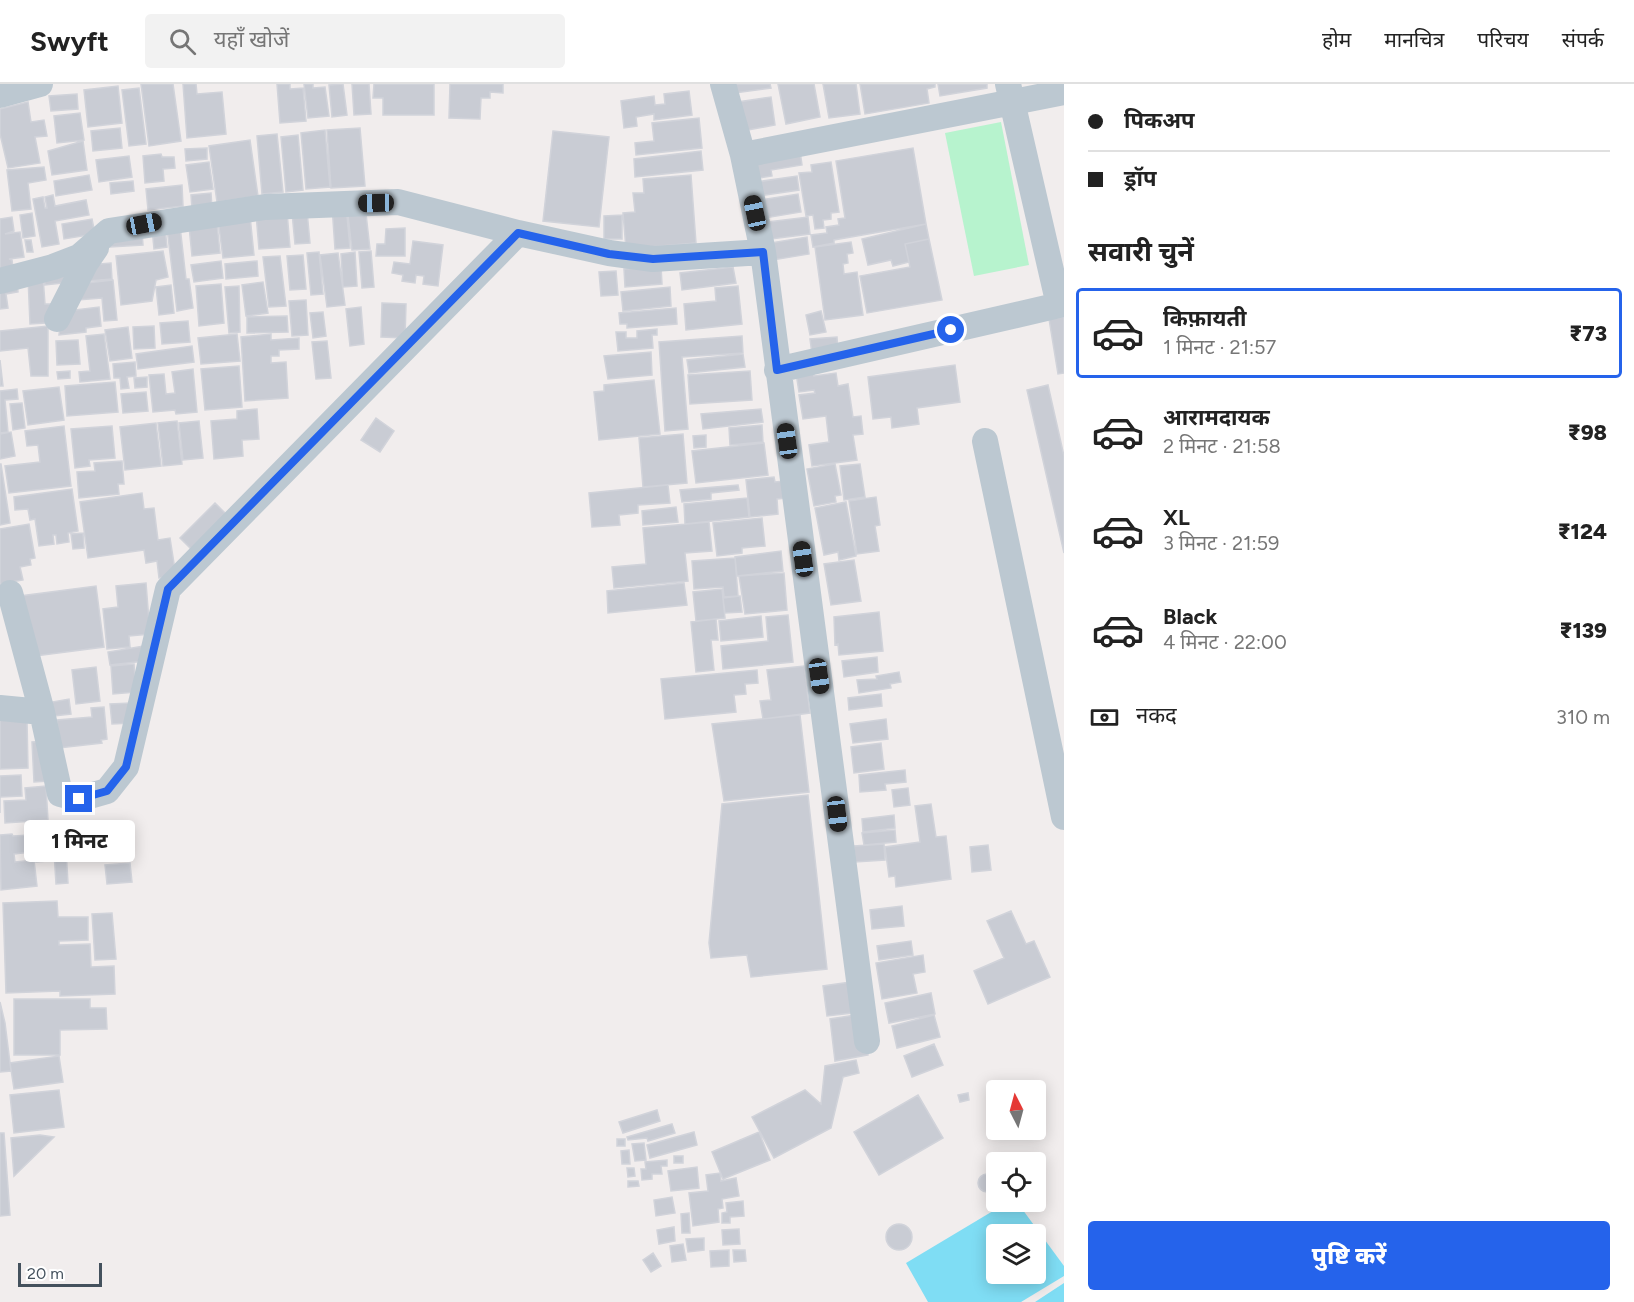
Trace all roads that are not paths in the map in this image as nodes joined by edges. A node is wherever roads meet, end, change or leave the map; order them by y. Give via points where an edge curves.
1 (40, 84) edge
2 (723, 84) edge
3 (1064, 92) edge
4 (1010, 94) edge
5 (0, 95) edge
6 (743, 154) junction
7 (109, 231) junction
8 (518, 233) junction
9 (763, 252) junction
10 (0, 281) edge
11 (1062, 304) edge
12 (57, 319) dead end
13 (777, 370) junction
14 (985, 441) dead end
15 (10, 593) dead end
16 (0, 708) edge
17 (42, 712) junction
18 (1064, 817) edge
19 (867, 1041) dead end

1 - 5 street
2 - 6 street
3 - 4 street
4 - 6 street
4 - 11 street
6 - 9 street
7 - 8 street via 265,207 398,202
7 - 10 street via 79,257
7 - 12 street via 85,264
8 - 9 street via 609,254 653,259
8 - 17 street via 168,589 126,767 107,791 79,799 60,794
9 - 13 street
11 - 13 street
13 - 19 street
14 - 18 street
15 - 17 street
16 - 17 street

